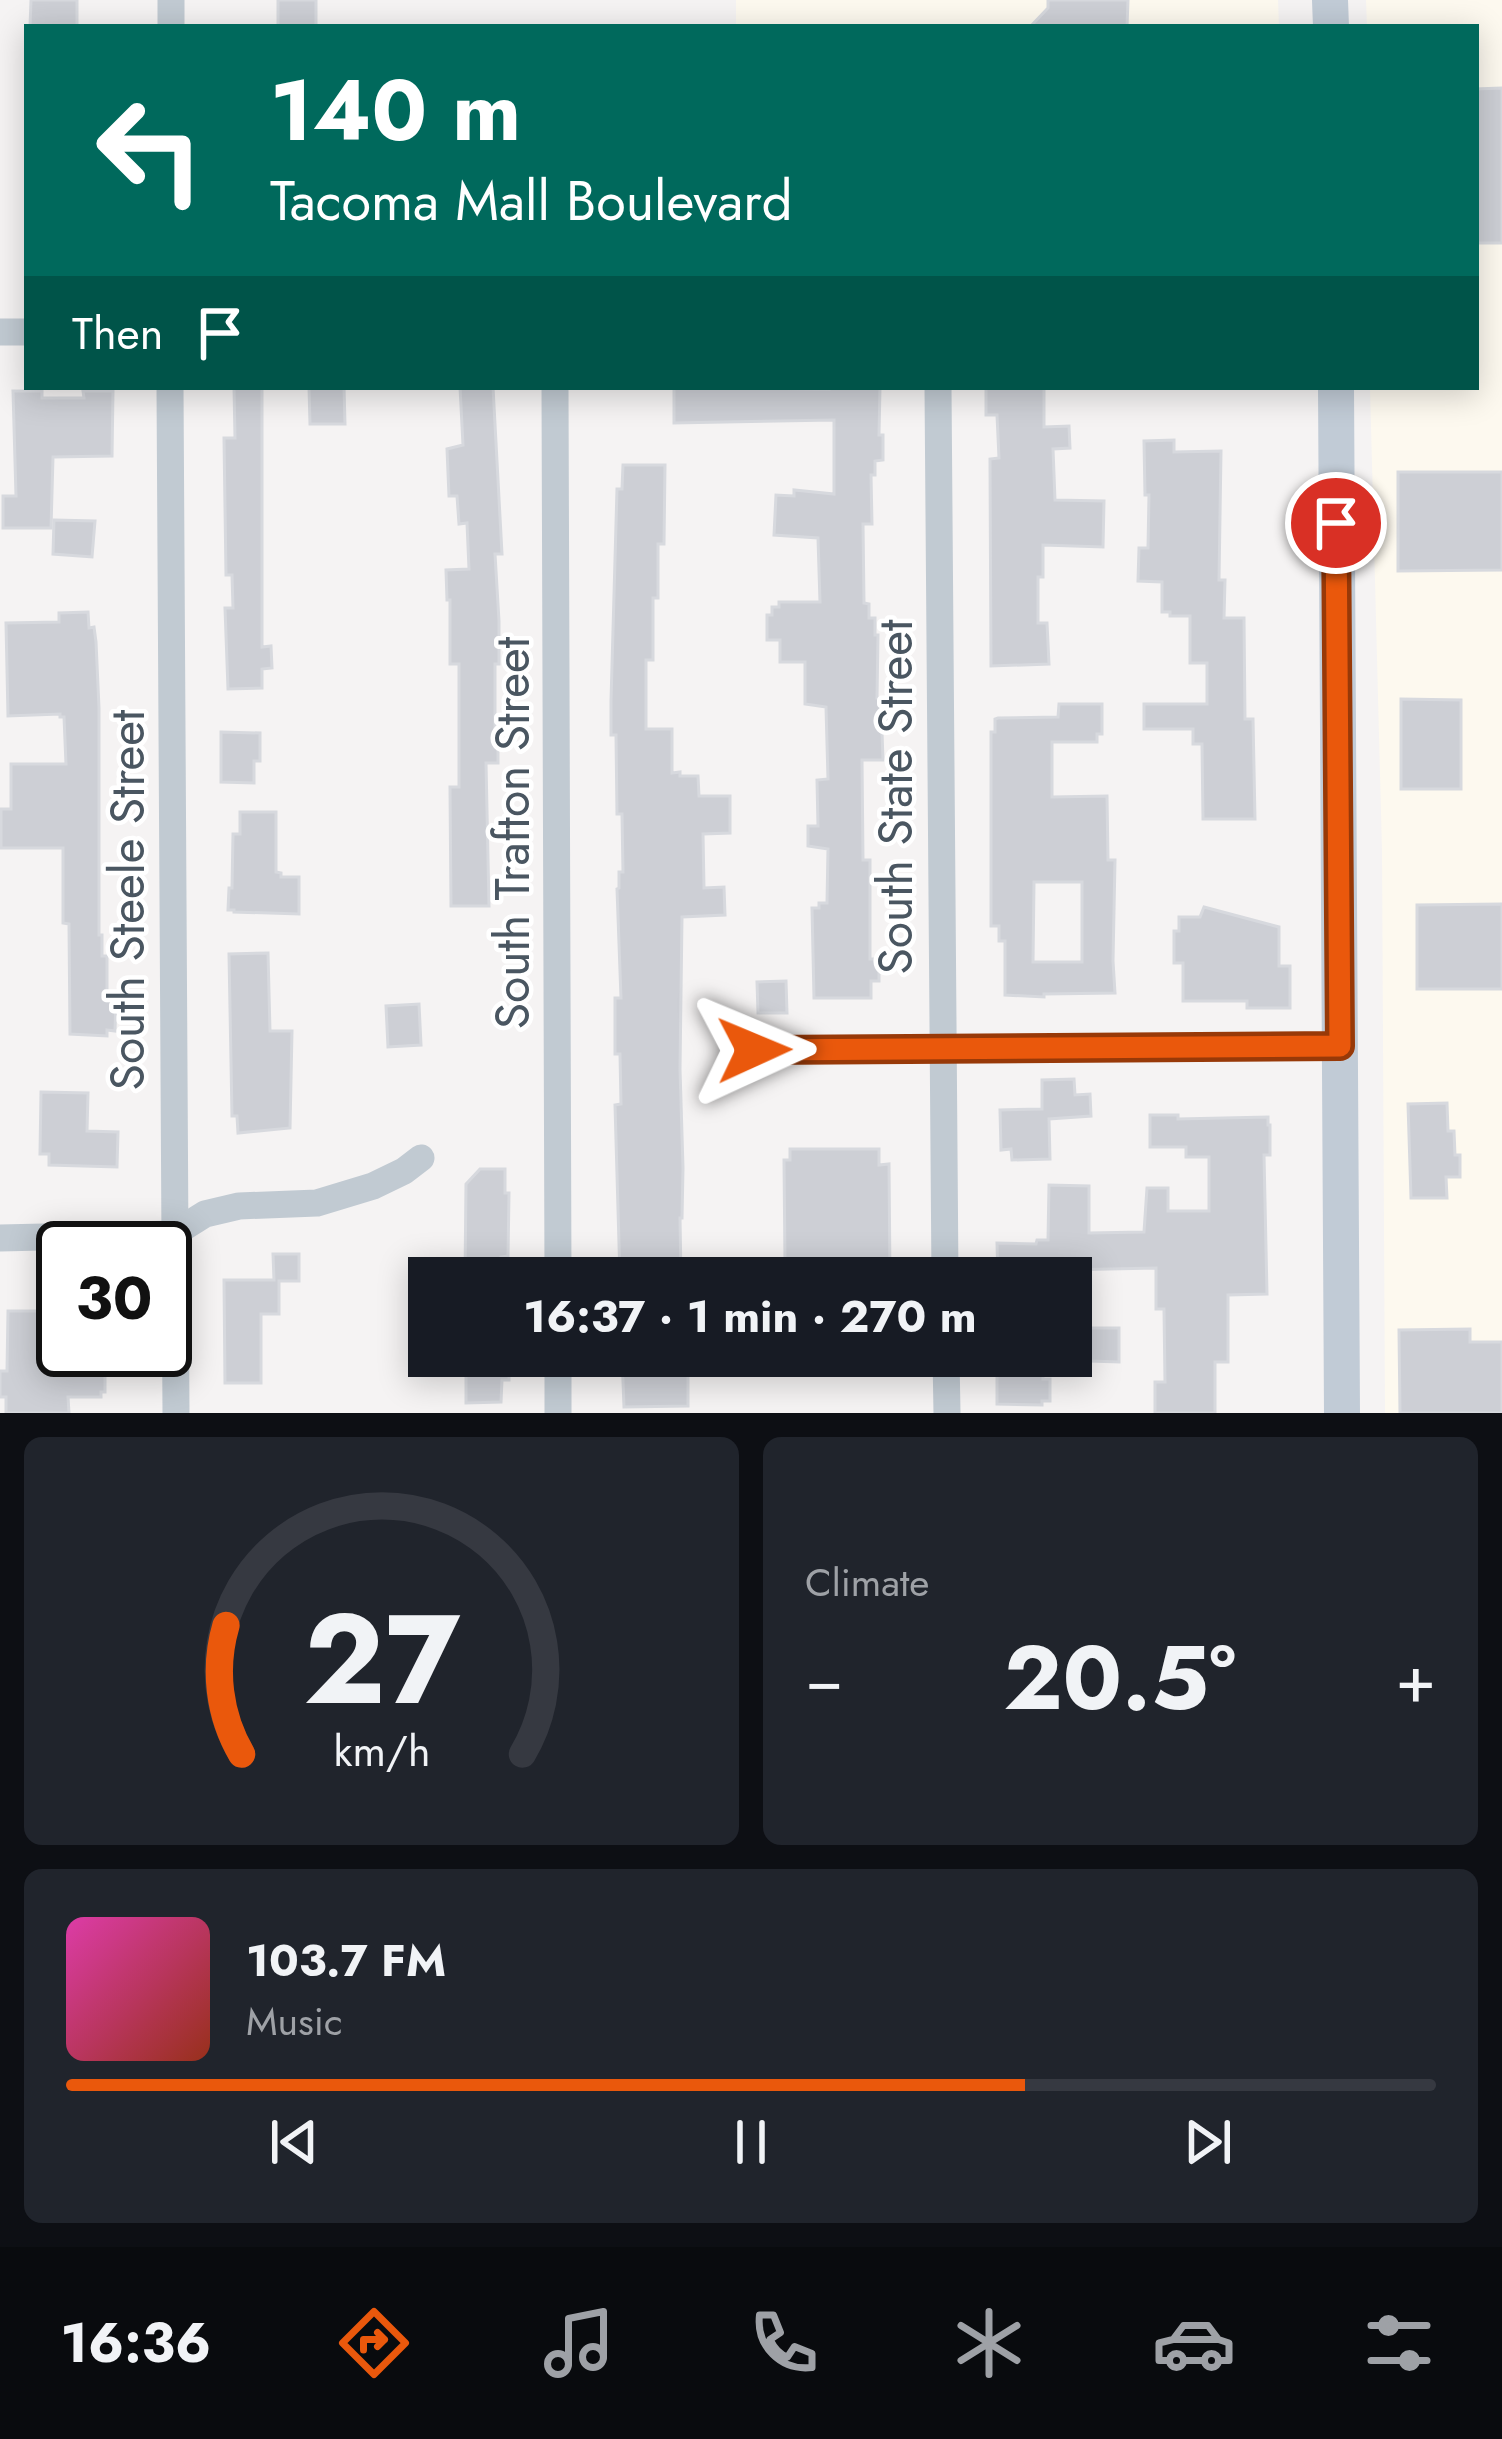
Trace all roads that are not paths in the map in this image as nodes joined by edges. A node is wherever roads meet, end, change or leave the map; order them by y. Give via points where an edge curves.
1 (170, 390) edge
2 (555, 390) edge
3 (938, 390) edge
4 (1336, 390) edge
5 (1340, 1046) junction
6 (941, 1049) junction
7 (754, 1050) dead end
8 (421, 1158) dead end
9 (173, 1221) edge
10 (192, 1222) edge
11 (36, 1237) edge
12 (0, 1238) edge
13 (558, 1257) edge
14 (945, 1257) edge
15 (175, 1377) edge
16 (558, 1377) edge
17 (946, 1377) edge
18 (176, 1413) edge
19 (558, 1413) edge
20 (947, 1413) edge
21 (1342, 1413) edge

1 - 9 street, South Steele Street
2 - 13 street, South Trafton Street
3 - 6 street, South State Street
4 - 5 main road
5 - 6 street
5 - 21 main road
6 - 7 street
6 - 14 street, South State Street
8 - 10 street via 373,1186 317,1203 239,1206
11 - 12 street
15 - 18 street, South Steele Street
16 - 19 street
17 - 20 street

